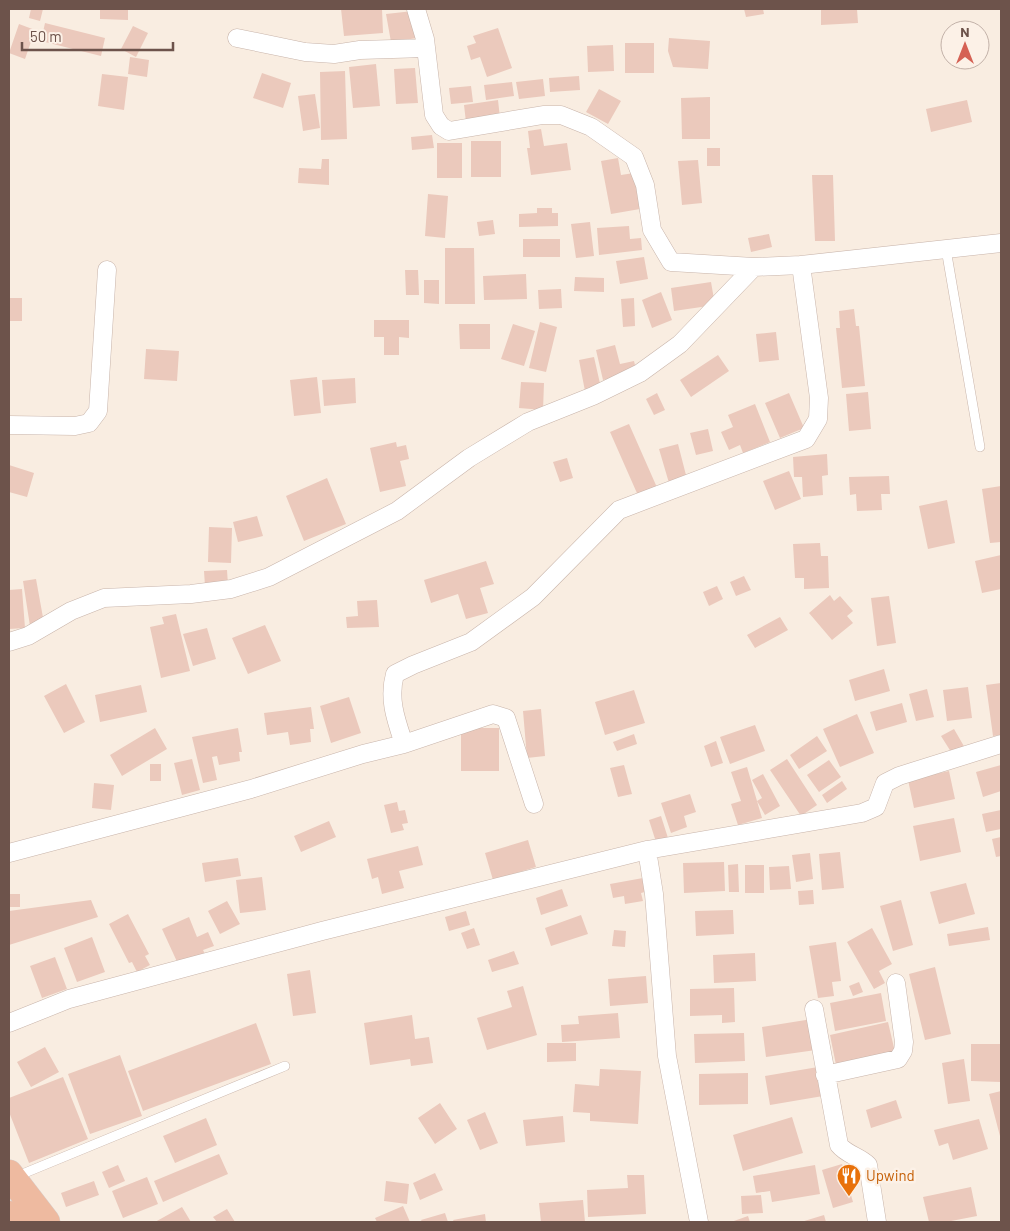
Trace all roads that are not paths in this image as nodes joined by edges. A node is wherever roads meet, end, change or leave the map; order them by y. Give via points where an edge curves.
1 (416, 9) edge
2 (237, 38) dead end
3 (426, 48) junction
4 (1001, 243) edge
5 (946, 249) junction
6 (801, 265) junction
7 (754, 267) junction
8 (108, 270) dead end
9 (9, 425) edge
10 (980, 447) dead end
11 (9, 642) edge
12 (404, 744) junction
13 (1001, 744) edge
14 (534, 804) dead end
15 (647, 850) junction
16 (9, 853) edge
17 (896, 983) dead end
18 (814, 1009) dead end
19 (9, 1023) edge
20 (284, 1066) dead end
21 (825, 1075) junction
22 (10, 1176) edge
23 (9, 1215) edge
24 (14, 1222) edge
25 (46, 1222) edge
26 (699, 1222) edge
27 (877, 1222) edge

1 - 3 street
2 - 3 street via 305,52 334,54
3 - 7 street via 434,115 448,131 543,115 560,115 591,127 634,157 645,186 652,230 671,262
4 - 5 street
5 - 6 street
5 - 10 lane
6 - 7 street
6 - 12 street via 819,398 818,418 806,439 619,510 533,597 471,642 395,674 391,690
7 - 11 street via 680,344 640,373 528,422 469,458 396,511 269,577 231,589 104,598 71,611 28,636
8 - 9 street via 98,412 89,422 75,426
12 - 14 street via 494,714 506,718
12 - 16 street via 251,789
13 - 15 street via 899,776 885,783 876,807 862,813
15 - 19 street via 322,931 69,999
15 - 26 street via 654,894 667,1056
17 - 21 street via 904,1042 898,1059
18 - 21 street
20 - 22 lane
21 - 27 street via 839,1145 868,1165
22 - 25 highway
23 - 24 highway

